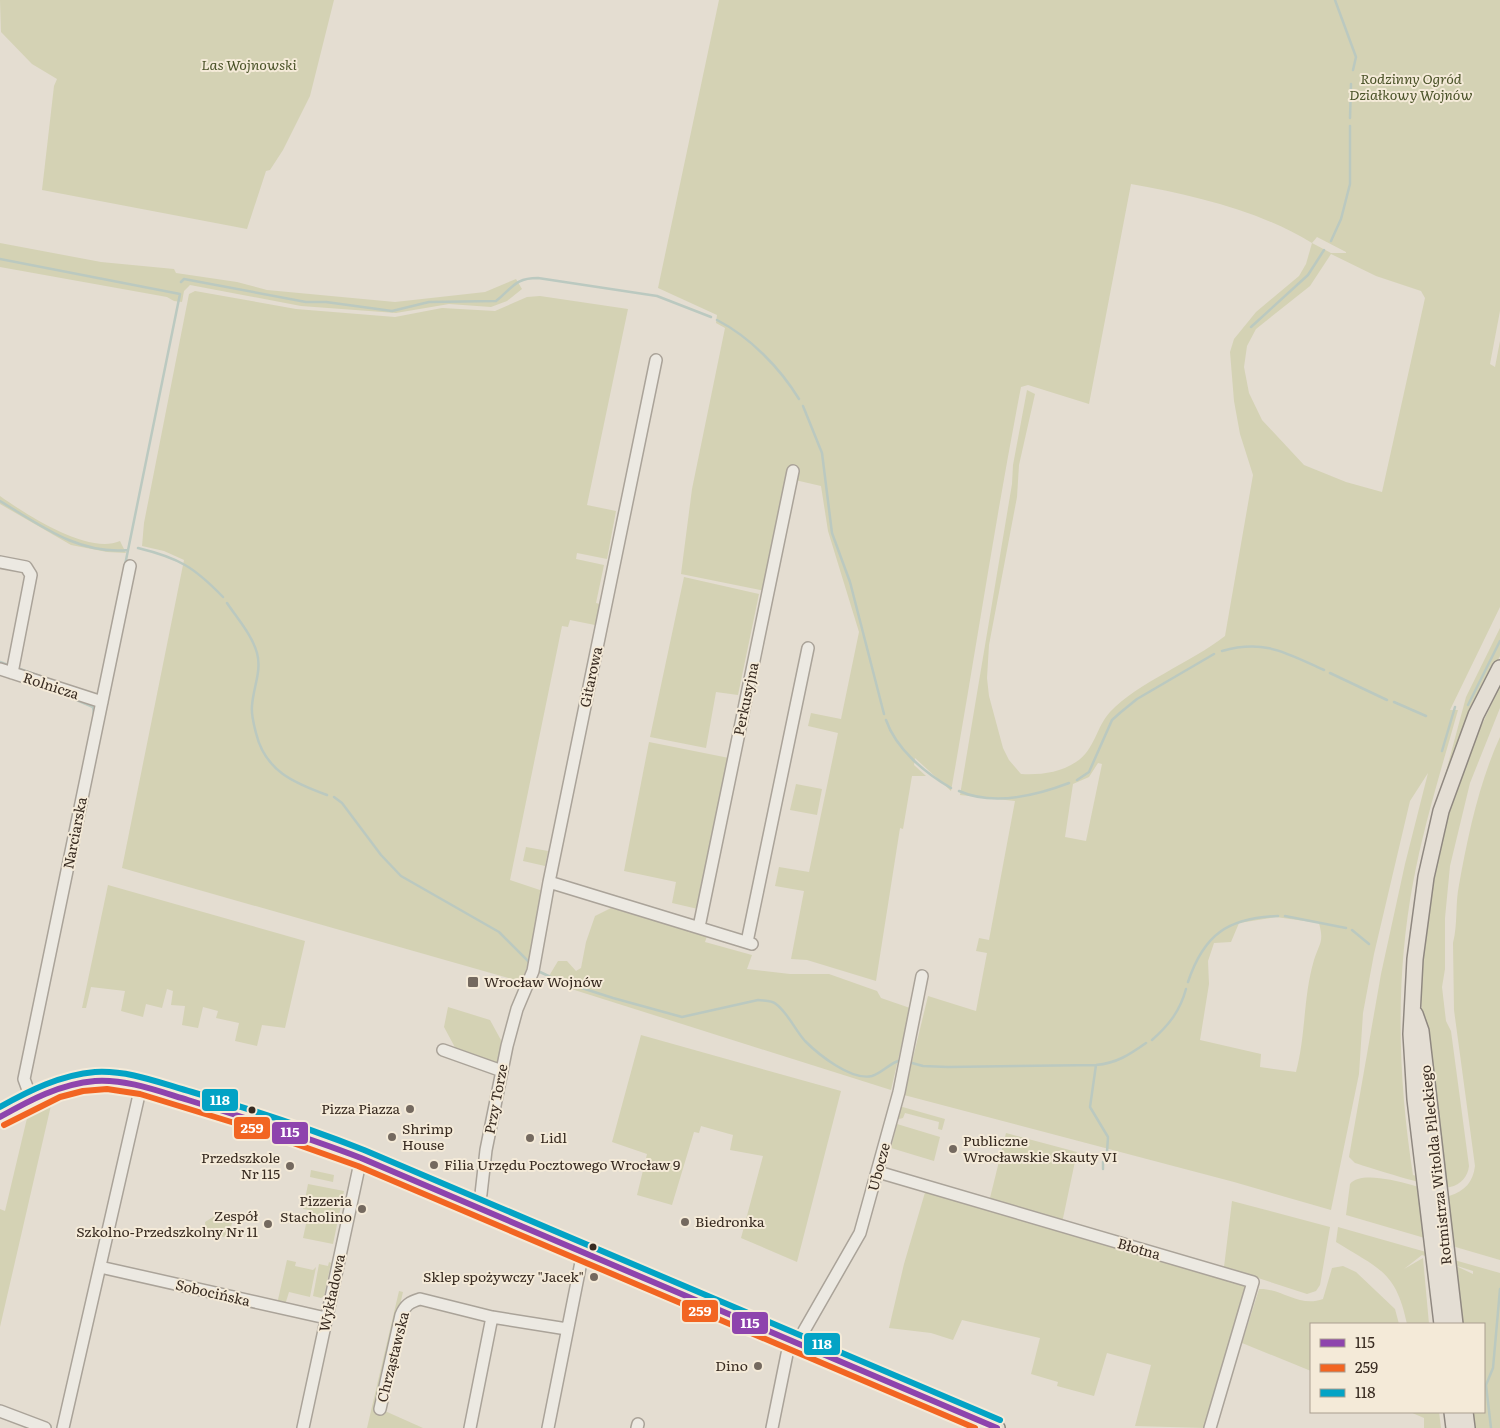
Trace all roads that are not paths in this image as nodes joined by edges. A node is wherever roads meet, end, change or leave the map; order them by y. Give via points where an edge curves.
1 (656, 360) dead end
2 (793, 471) dead end
3 (0, 562) edge
4 (130, 566) dead end
5 (808, 648) dead end
6 (1500, 668) edge
7 (0, 669) edge
8 (12, 673) junction
9 (102, 702) junction
10 (549, 882) junction
11 (699, 928) junction
12 (922, 976) dead end
13 (524, 994) joint
14 (443, 1050) dead end
15 (502, 1071) junction
16 (141, 1086) junction
17 (31, 1098) junction
18 (0, 1117) edge
19 (361, 1158) junction
20 (878, 1172) junction
21 (477, 1207) junction
22 (583, 1252) junction
23 (1441, 1262) junction
24 (100, 1267) junction
25 (492, 1317) junction
26 (326, 1318) junction
27 (1442, 1323) edge
28 (1455, 1323) edge
29 (567, 1329) junction
30 (795, 1342) junction
31 (380, 1409) dead end
32 (0, 1411) edge
33 (1452, 1413) edge
34 (1465, 1413) edge
35 (973, 1423) edge
36 (45, 1428) edge
37 (63, 1428) edge
38 (303, 1428) edge
39 (470, 1428) edge
40 (548, 1428) edge
41 (772, 1428) edge
42 (997, 1428) edge
43 (1210, 1428) edge
44 (1454, 1428) edge
45 (1467, 1428) edge

1 - 10 street, Gitarowa
2 - 11 street, Perkusyjna
3 - 8 street via 26,567 31,575
4 - 9 street, Narciarska
5 - 11 street via 750,944
6 - 23 main road, Rotmistrza Witolda Pileckiego via 1476,715 1441,811 1420,914 1415,958 1411,1034
7 - 8 street, Rolnicza
8 - 9 street, Rolnicza
9 - 17 street, Narciarska via 24,1079
10 - 11 street
10 - 13 street, Gitarowa via 533,971
12 - 20 street, Ubocze via 899,1092
13 - 15 street, Przy Torze
14 - 15 street
15 - 21 street, Przy Torze
16 - 17 main road via 94,1081 67,1085
16 - 19 main road via 278,1126
16 - 24 street
17 - 18 main road
19 - 21 main road
19 - 26 street, Wykładowa
20 - 30 street, Ubocze via 856,1241
20 - 43 street, Błotna via 1254,1282
21 - 22 main road
22 - 29 street
22 - 30 main road
23 - 27 main road, Rotmistrza Witolda Pileckiego
23 - 28 main road, Rotmistrza Witolda Pileckiego
24 - 26 street, Sobocińska
24 - 37 street
25 - 29 street, Chrząstawska
25 - 31 street, Chrząstawska via 420,1299 405,1307
25 - 39 street
26 - 38 street, Wykładowa
29 - 40 street
30 - 35 main road
30 - 41 street, Ubocze via 787,1354
32 - 36 street
33 - 44 main road
34 - 45 main road
35 - 42 main road

